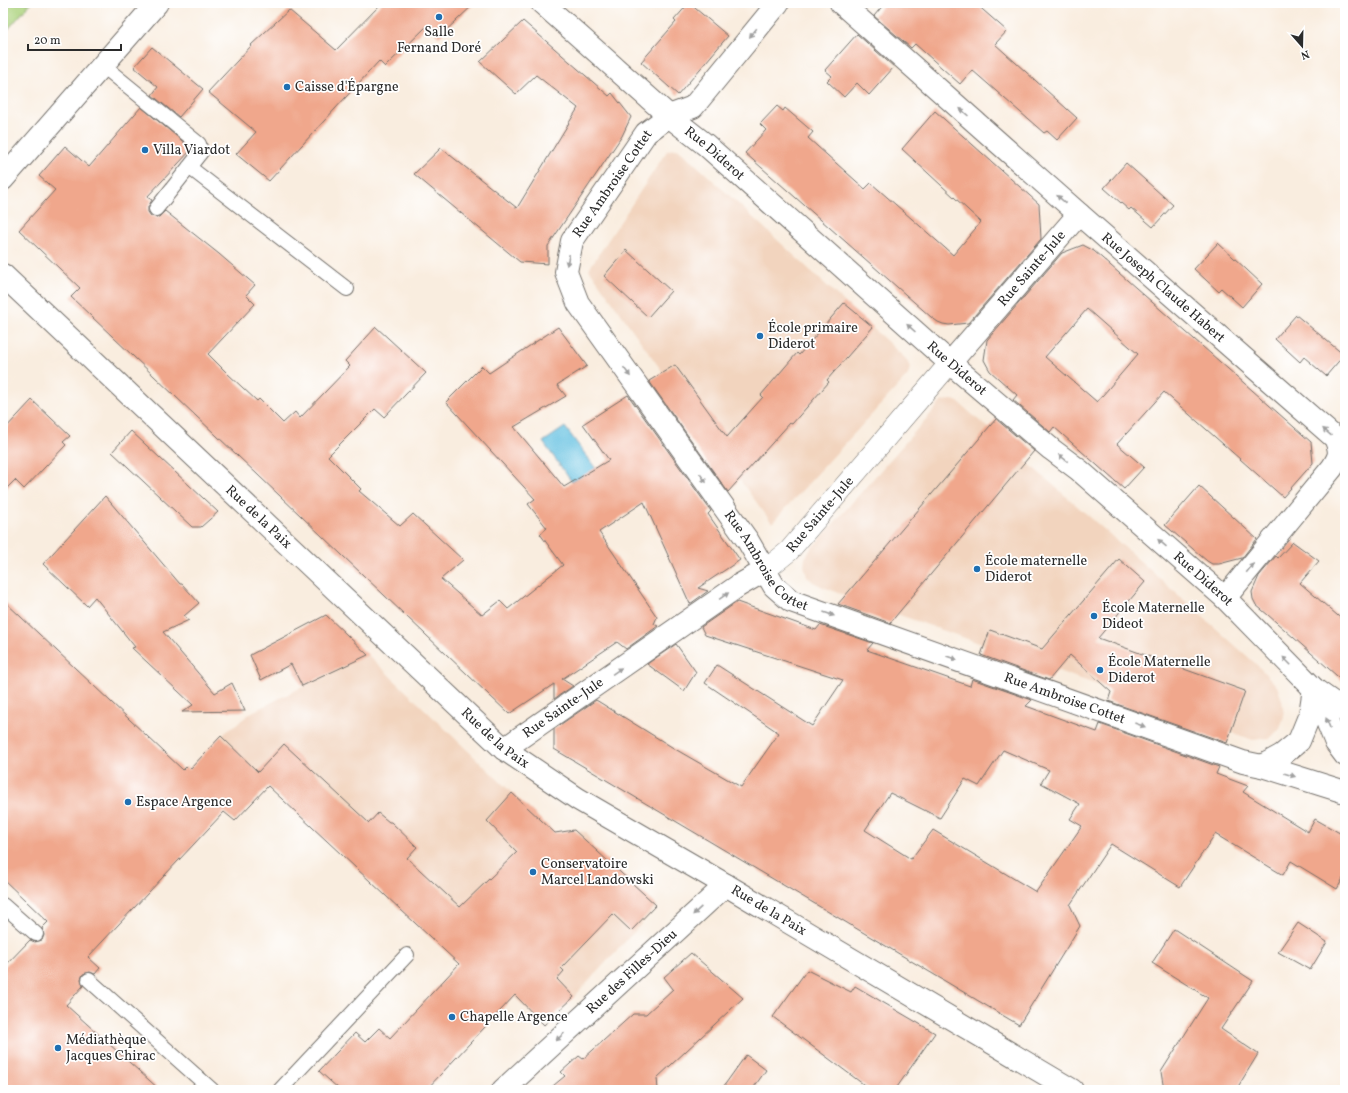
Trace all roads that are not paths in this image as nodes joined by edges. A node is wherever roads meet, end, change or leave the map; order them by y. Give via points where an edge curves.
1 (157, 3) edge
2 (542, 3) edge
3 (778, 3) edge
4 (841, 3) edge
5 (102, 65) junction
6 (669, 116) junction
7 (189, 167) junction
8 (3, 179) edge
9 (156, 209) dead end
10 (1079, 214) junction
11 (3, 274) edge
12 (347, 289) dead end
13 (950, 363) junction
14 (764, 571) junction
15 (1225, 598) junction
16 (1314, 689) junction
17 (1345, 711) edge
18 (504, 749) junction
19 (1345, 755) edge
20 (1262, 766) junction
21 (1345, 792) edge
22 (726, 885) junction
23 (3, 905) edge
24 (36, 934) dead end
25 (407, 955) dead end
26 (89, 980) dead end
27 (212, 1090) edge
28 (280, 1090) edge
29 (503, 1090) edge
30 (1072, 1090) edge

1 - 5 street
2 - 6 street, Rue Diderot
3 -> 6 street via 693,107
10 -> 4 street, Rue Joseph Claude Habert
5 - 7 lane via 199,144 201,152
5 - 8 street
13 -> 6 street, Rue Diderot via 706,145
6 -> 14 street, Rue Ambroise Cottet via 646,133 572,241 566,272 578,303 748,541
7 - 9 lane
7 - 12 lane
10 - 13 street, Rue Sainte-Jule
15 -> 10 street, Rue Joseph Claude Habert via 1332,468 1338,459 1339,449 1335,438
11 - 18 street, Rue de la Paix
13 - 14 street, Rue Sainte-Jule via 789,551
15 -> 13 street, Rue Diderot via 1079,470
18 -> 14 street, Rue Sainte-Jule via 738,586
14 -> 20 street, Rue Ambroise Cottet via 774,586 791,600 1236,759
16 -> 15 street, Rue Diderot
16 - 17 street
19 -> 16 street, Rue Diderot via 1336,744
16 - 20 street via 1310,714 1299,741 1282,755
18 - 22 street, Rue de la Paix via 578,799
20 -> 21 street, Rue Ambroise Cottet
22 -> 29 street, Rue des Filles-Dieu
22 - 30 street, Rue de la Paix
23 - 24 lane
25 - 28 lane
26 - 27 lane

